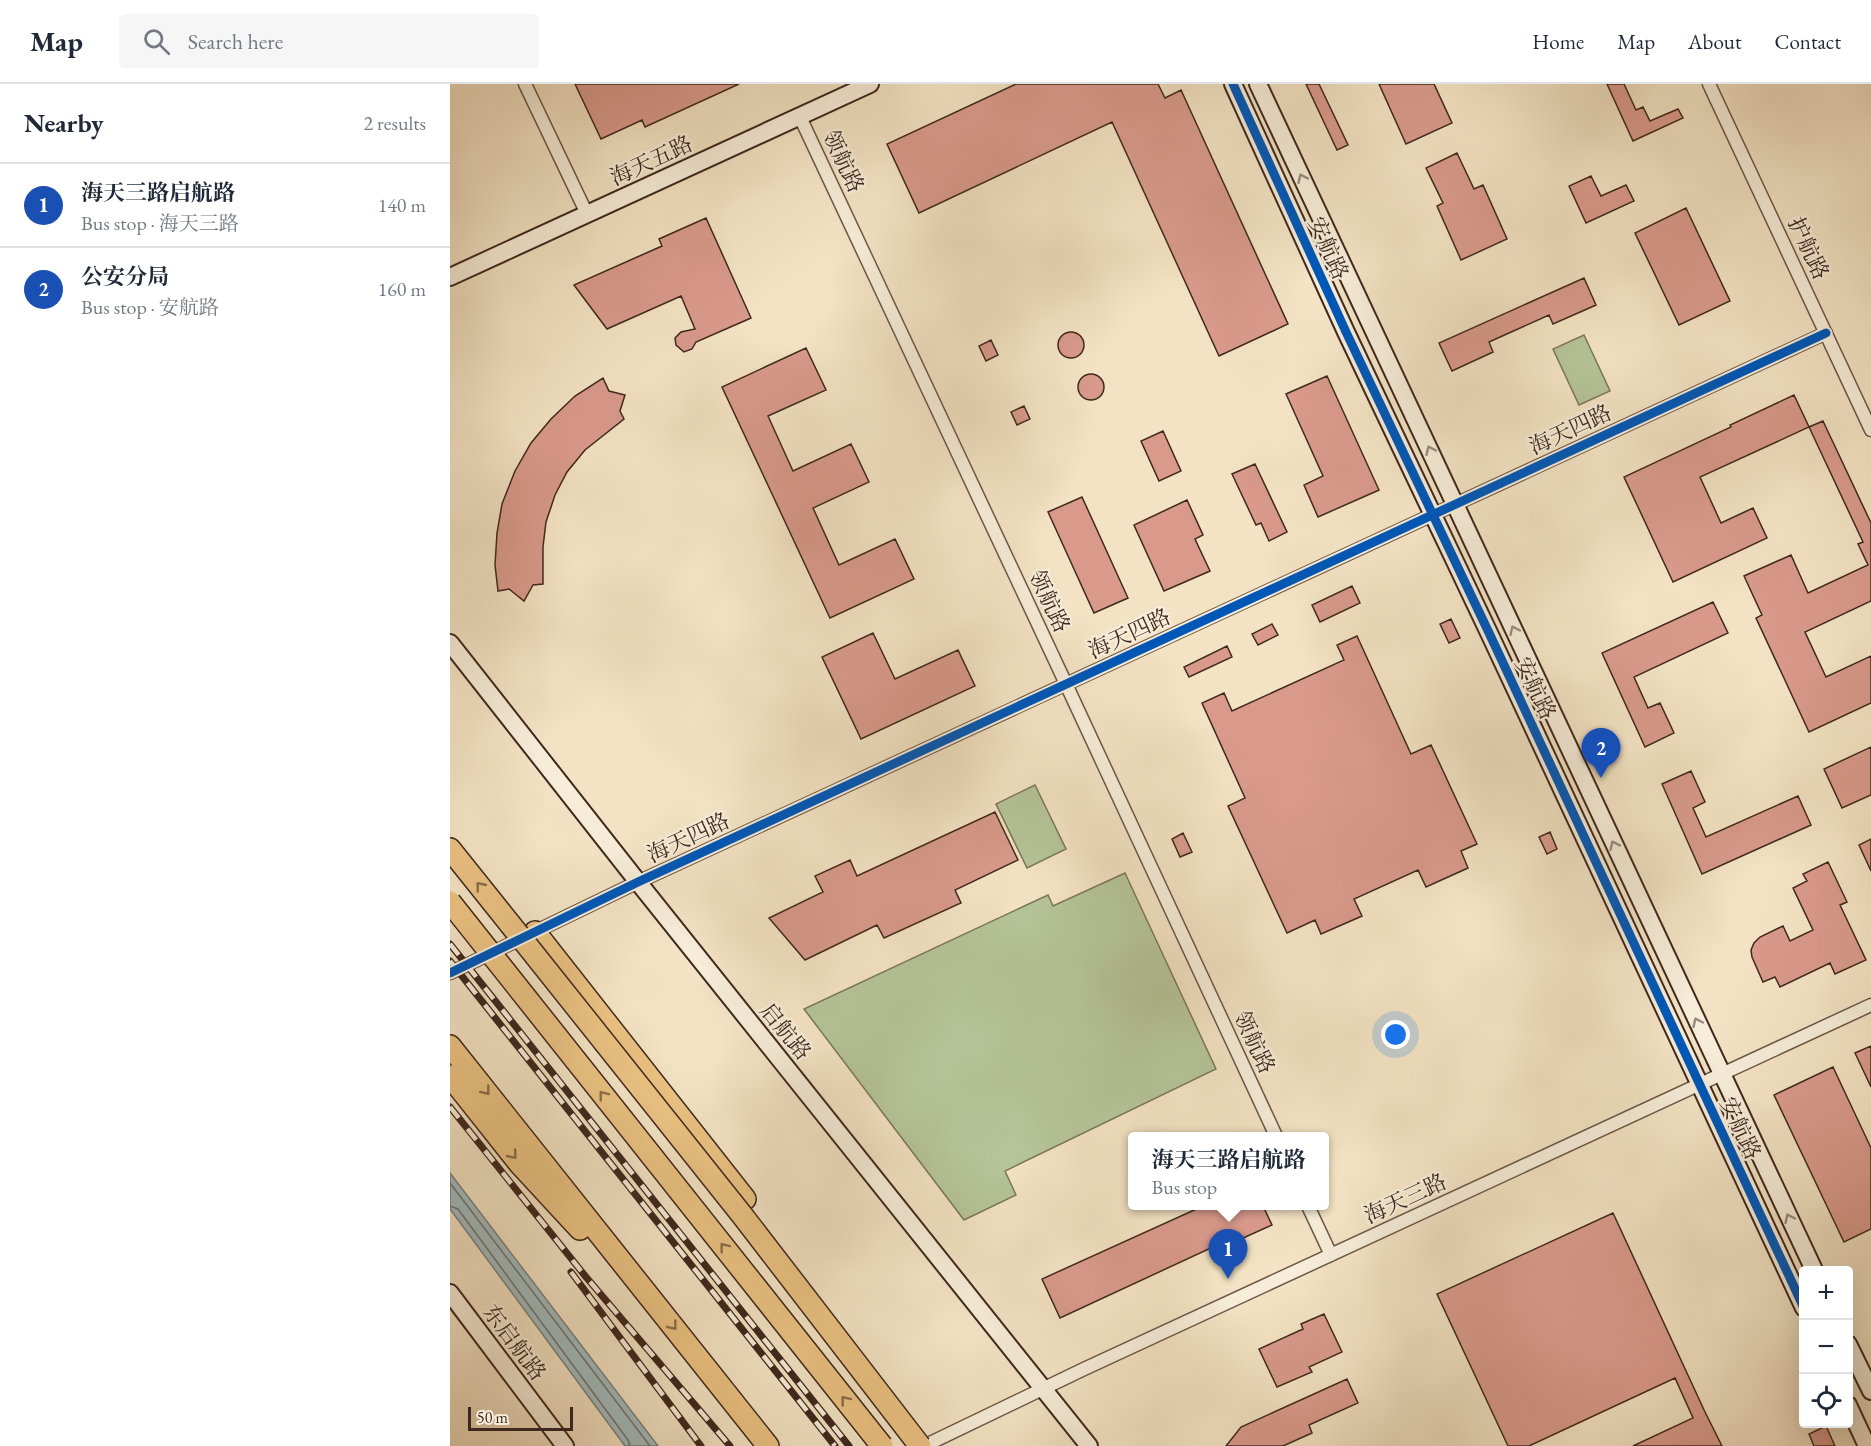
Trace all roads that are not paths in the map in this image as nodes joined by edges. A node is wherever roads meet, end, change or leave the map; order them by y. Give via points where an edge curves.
1 (525, 84) edge
2 (870, 84) edge
3 (1233, 84) edge
4 (1258, 84) edge
5 (1709, 84) edge
6 (800, 117) junction
7 (587, 214) junction
8 (450, 278) edge
9 (1826, 333) junction
10 (1871, 430) edge
11 (1454, 503) junction
12 (1432, 513) junction
13 (450, 643) edge
14 (1066, 684) junction
15 (450, 849) edge
16 (638, 882) junction
17 (450, 902) edge
18 (535, 932) junction
19 (450, 973) edge
20 (1871, 1005) edge
21 (450, 1046) edge
22 (1722, 1075) junction
23 (450, 1076) edge
24 (1700, 1085) junction
25 (1274, 1132) edge
26 (1310, 1210) edge
27 (1331, 1255) junction
28 (1812, 1266) edge
29 (450, 1293) edge
30 (647, 1293) junction
31 (1799, 1299) edge
32 (1853, 1354) edge
33 (1044, 1389) junction
34 (1871, 1391) edge
35 (884, 1399) junction
36 (1853, 1415) edge
37 (565, 1446) edge
38 (768, 1446) edge
39 (882, 1446) edge
40 (922, 1446) edge
41 (1089, 1446) edge
42 (1868, 1446) edge

1 - 7 street
2 - 6 street, 海天五路
3 - 12 street, 安航路
11 -> 4 street, 安航路
5 - 9 street, 护航路
6 - 7 street, 海天五路
6 - 14 street, 领航路
7 - 8 street, 海天五路
9 - 10 street, 护航路
9 - 11 street, 海天四路
11 - 12 street, 海天四路
22 -> 11 street, 安航路
12 - 14 street, 海天四路
12 - 24 street, 安航路
13 - 16 street, 启航路
14 - 16 street, 海天四路
14 - 25 street, 领航路
35 -> 15 highway, bridge
16 - 18 street, 海天四路
16 - 33 street, 启航路
39 -> 17 highway, bridge
18 - 19 street, 海天四路
18 - 35 highway, bridge via 861,1348
20 - 22 street, 海天三路
21 -> 30 highway
22 - 24 street, 海天三路
28 -> 22 street, 安航路
23 -> 30 highway via 519,1163 589,1240
24 - 27 street, 海天三路
24 - 31 street, 安航路
26 - 27 street
27 - 33 street, 海天三路
29 - 37 street, 东启航路
30 -> 38 highway
32 - 34 street
33 - 40 street, 海天三路
33 - 41 street, 启航路
35 - 40 highway, bridge
36 - 42 street

